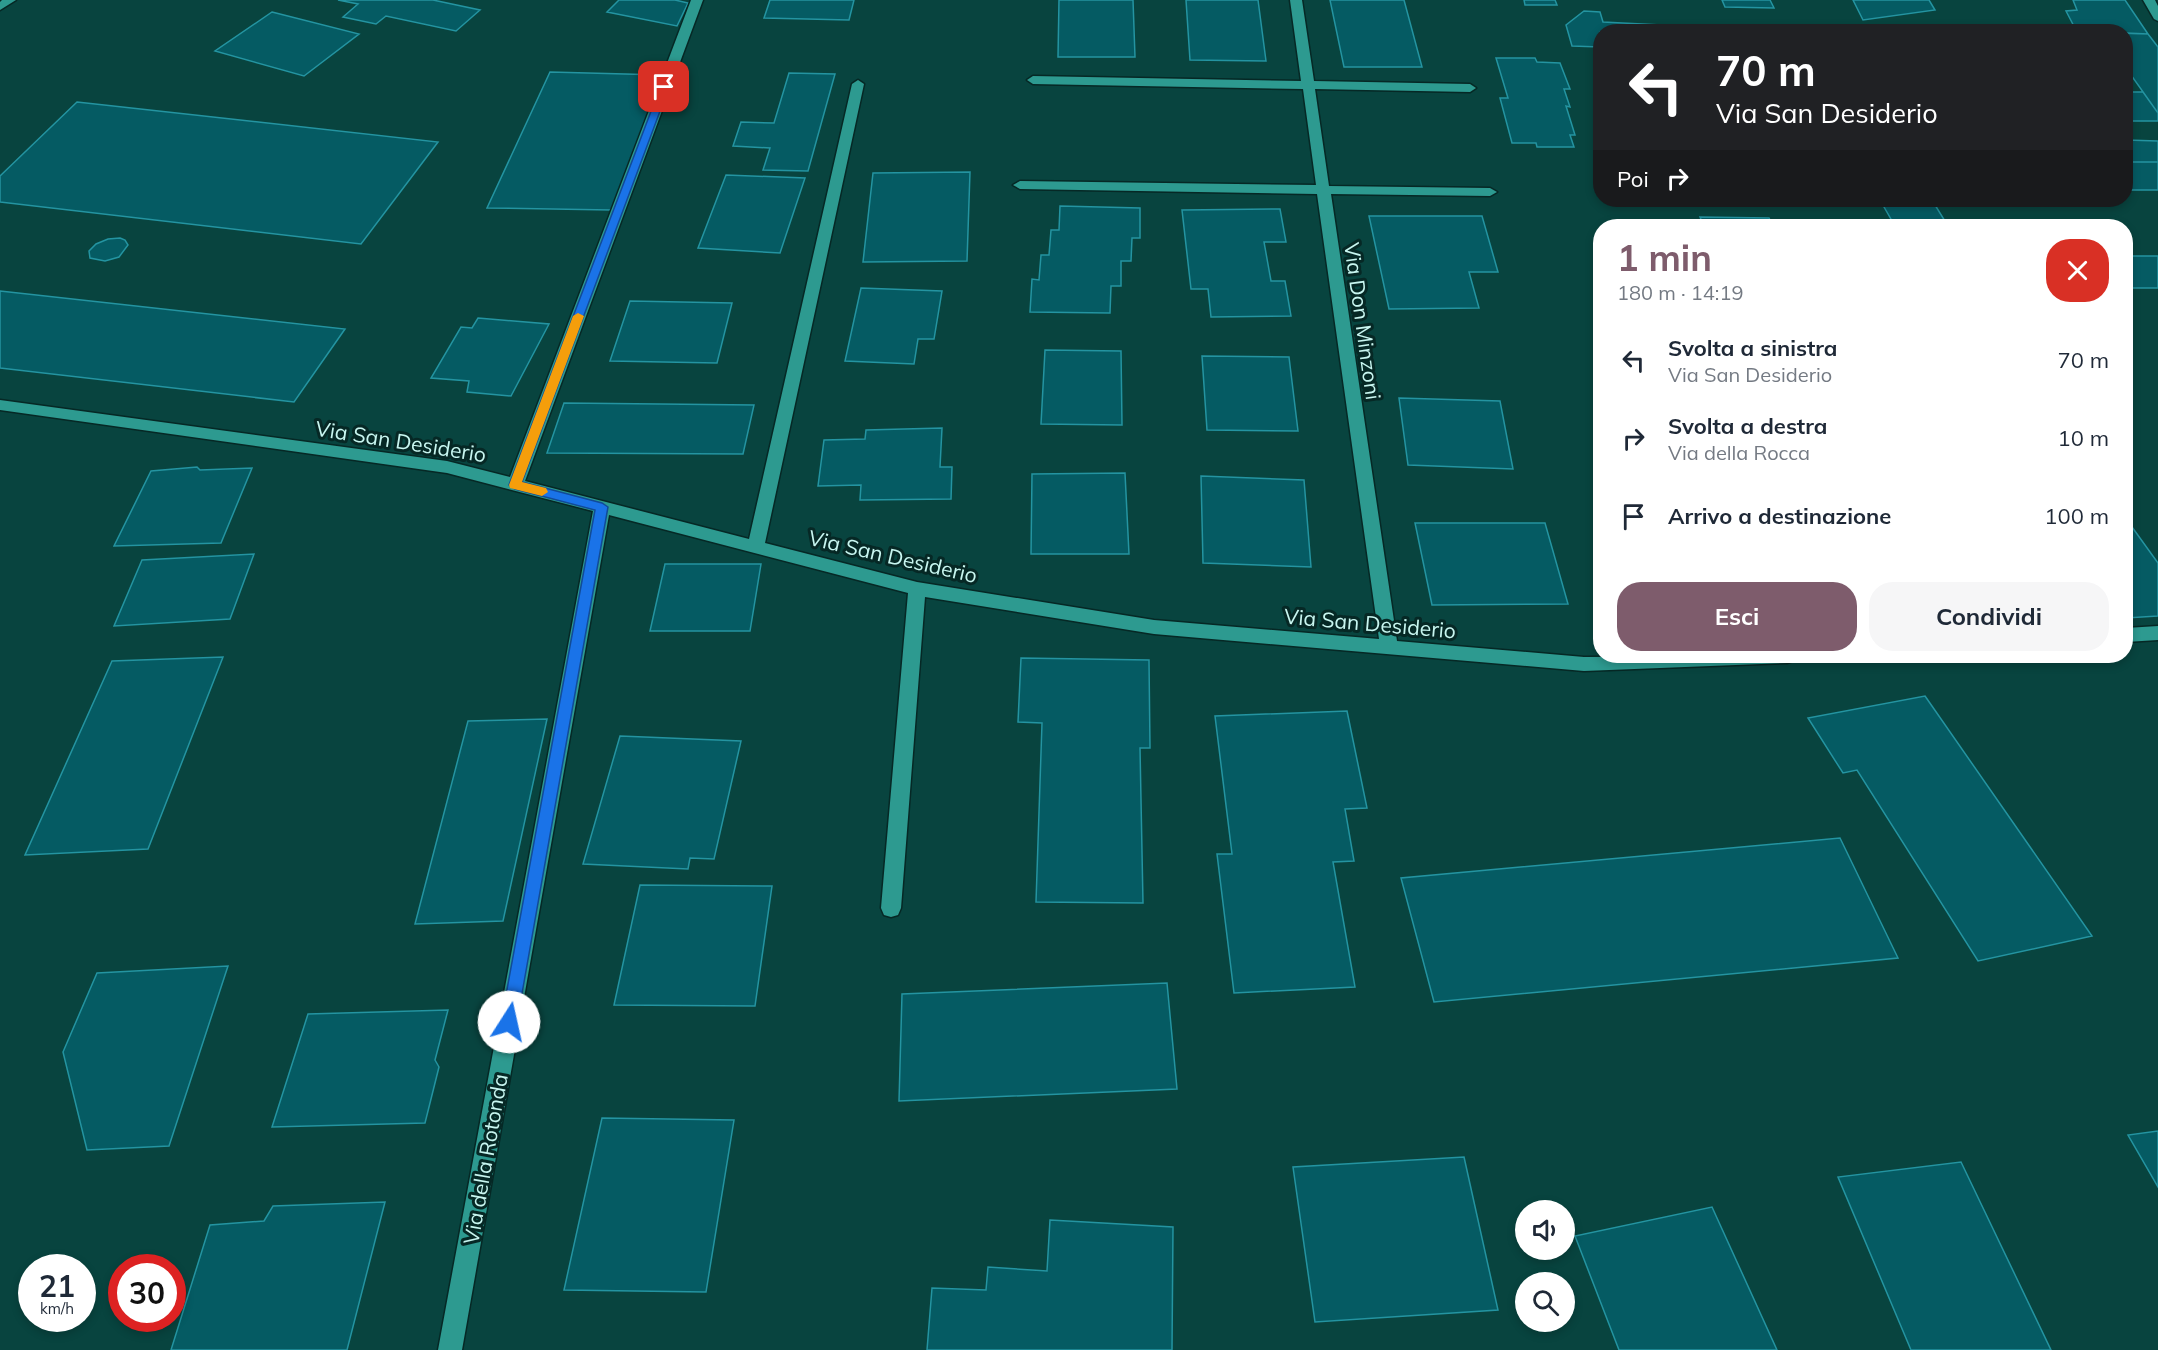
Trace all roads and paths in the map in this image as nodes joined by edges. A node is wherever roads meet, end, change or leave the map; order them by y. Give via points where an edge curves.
1 (10, 0) edge
2 (697, 0) edge
3 (1296, 0) edge
4 (2149, 0) edge
5 (0, 8) edge
6 (2158, 17) edge
7 (1033, 80) dead end
8 (858, 84) dead end
9 (1308, 84) junction
10 (1470, 88) dead end
11 (1020, 185) dead end
12 (1323, 189) junction
13 (1490, 192) dead end
14 (0, 405) edge
15 (515, 485) junction
16 (602, 507) junction
17 (756, 547) junction
18 (917, 589) junction
19 (2158, 633) edge
20 (2133, 635) edge
21 (1389, 647) junction
22 (1609, 663) edge
23 (891, 908) dead end
24 (450, 1350) edge

1 - 5 street
2 - 15 street
3 - 9 street, Via Don Minzoni
4 - 6 street
7 - 9 street
8 - 17 street
9 - 10 street
9 - 12 street, Via Don Minzoni
11 - 12 street
12 - 13 street
12 - 21 street, Via Don Minzoni
14 - 15 street, Via San Desiderio via 447,467
15 - 16 street, Via San Desiderio
16 - 17 street, Via San Desiderio
16 - 24 street, Via della Rotonda
17 - 18 street, Via San Desiderio
18 - 21 street, Via San Desiderio via 1154,627
18 - 23 street
19 - 20 street
21 - 22 street, Via San Desiderio

